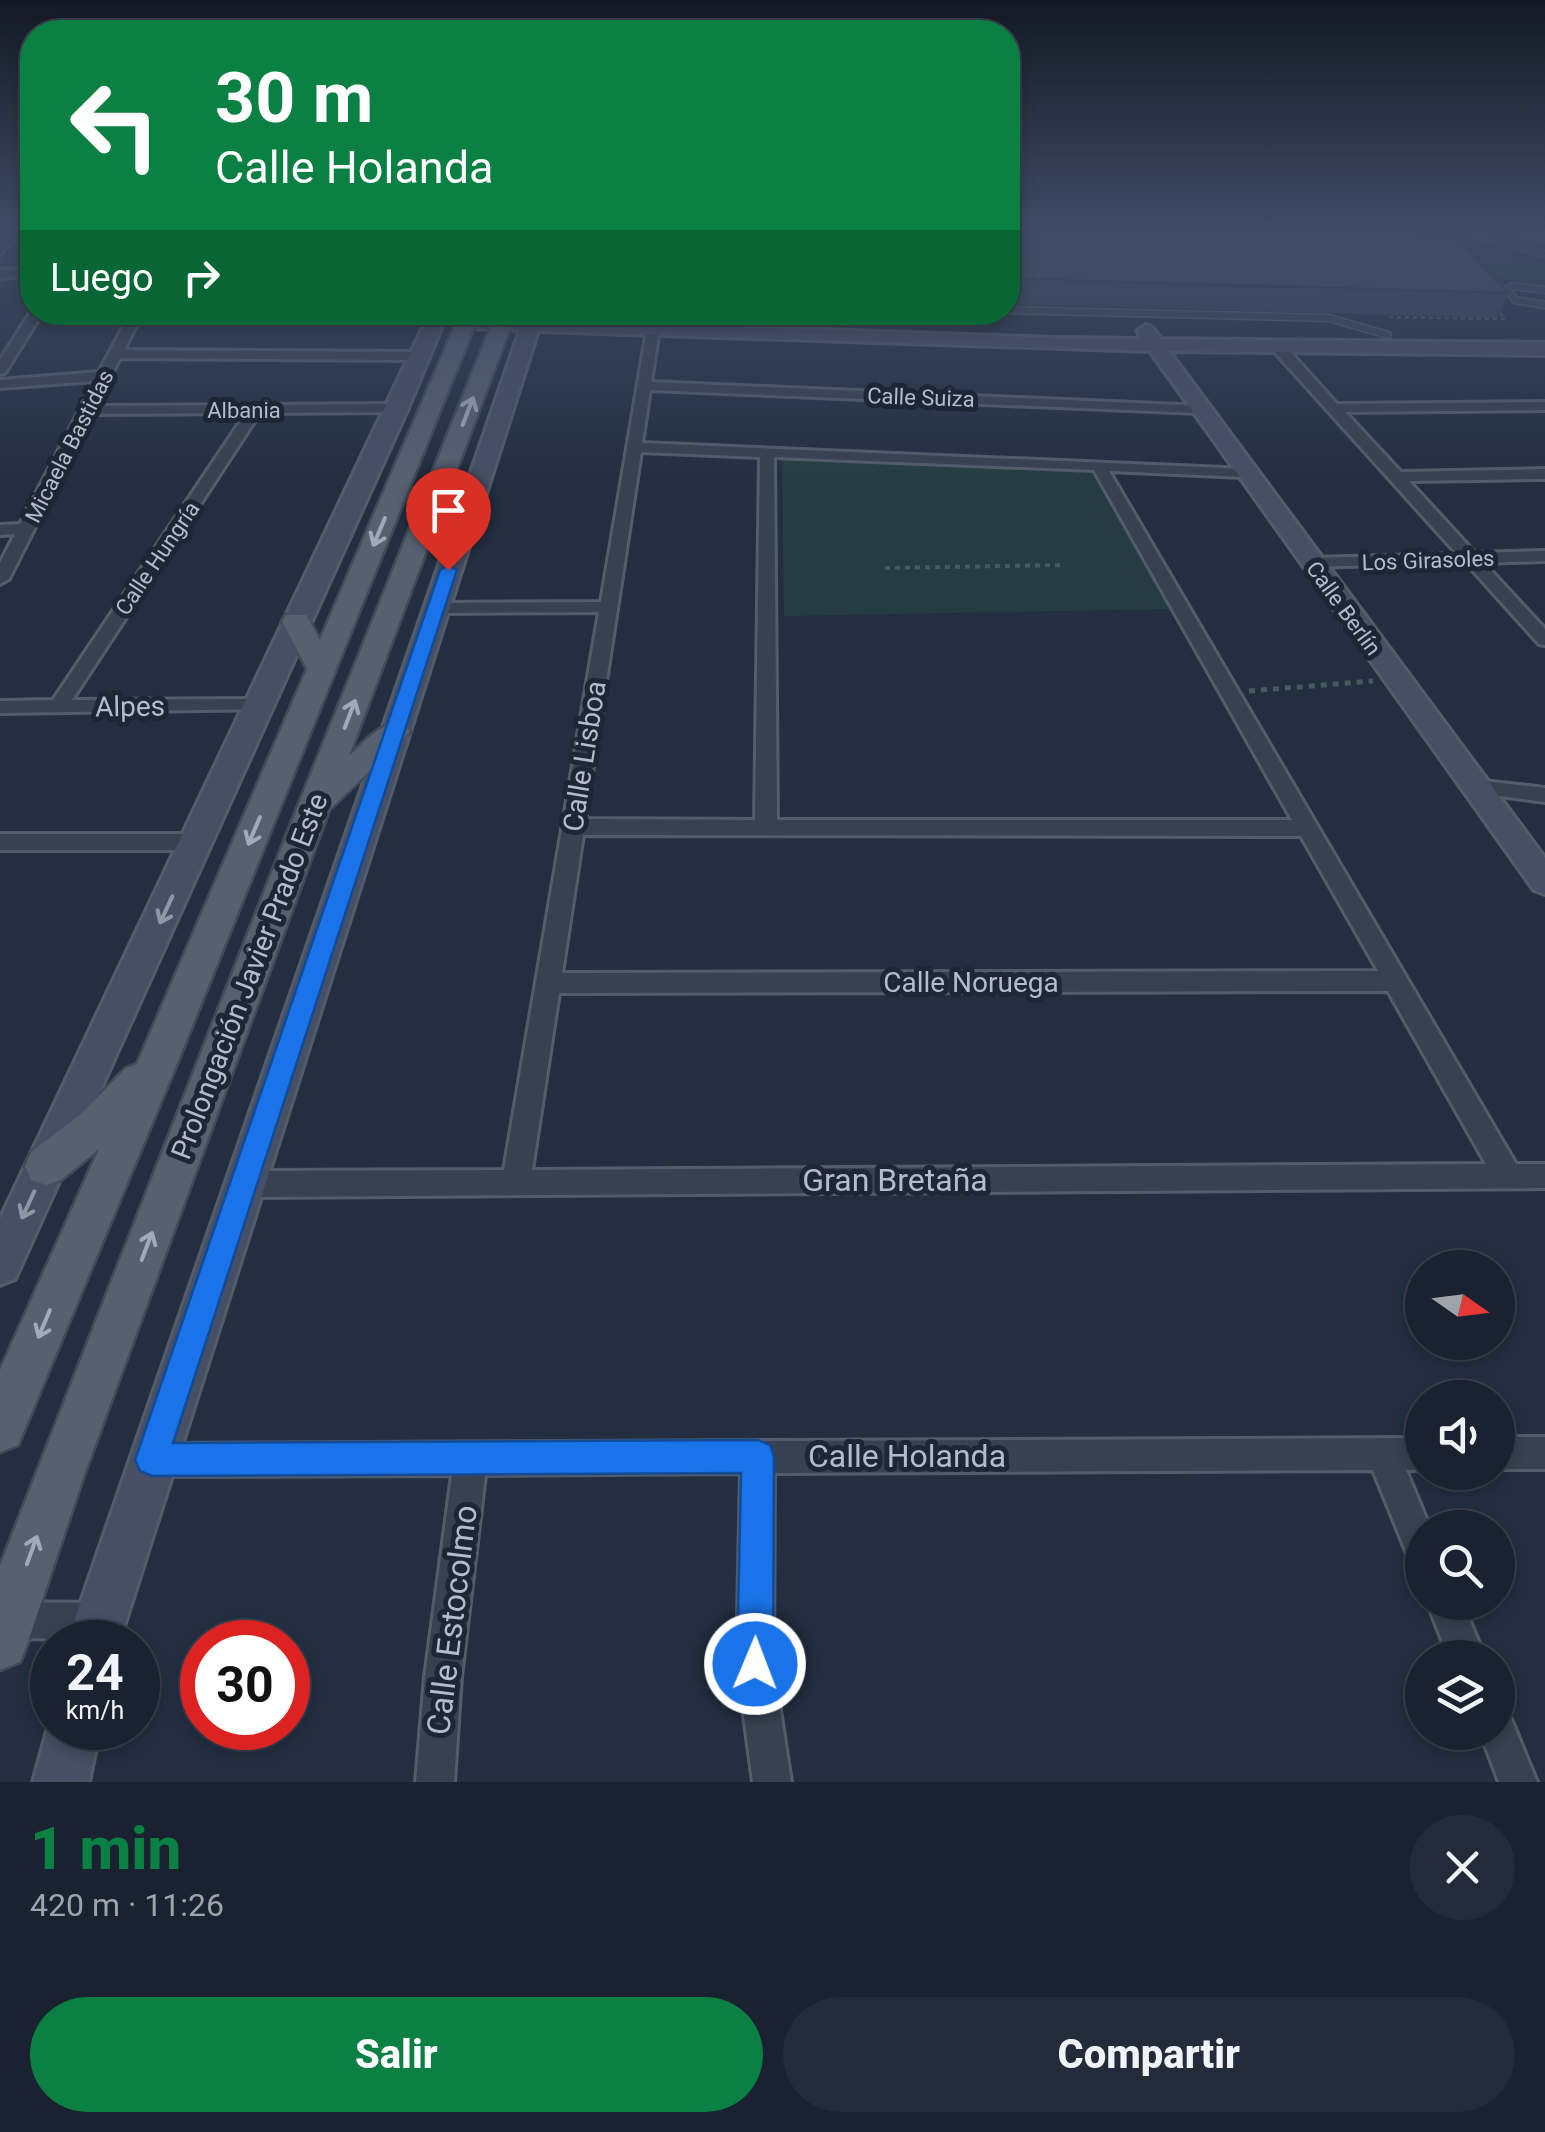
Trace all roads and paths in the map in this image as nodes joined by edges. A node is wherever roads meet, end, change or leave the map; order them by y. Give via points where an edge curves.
1 (1055, 311) edge
2 (1498, 311) edge
3 (1329, 318) junction
4 (29, 325) edge
5 (130, 325) edge
6 (480, 325) edge
7 (490, 325) edge
8 (490, 325) edge
9 (492, 325) edge
10 (659, 325) edge
11 (782, 325) edge
12 (888, 325) edge
13 (1388, 335) junction
14 (1050, 336) junction
15 (1150, 338) junction
16 (1545, 338) edge
17 (1278, 347) junction
18 (1545, 349) edge
19 (116, 354) junction
20 (420, 356) junction
21 (0, 370) edge
22 (104, 376) junction
23 (0, 384) edge
24 (644, 386) junction
25 (1545, 406) edge
26 (398, 408) junction
27 (1335, 408) junction
28 (1198, 409) junction
29 (90, 410) junction
30 (255, 410) junction
31 (634, 446) junction
32 (767, 452) junction
33 (1099, 466) junction
34 (1244, 472) junction
35 (1545, 474) edge
36 (1397, 477) junction
37 (26, 528) junction
38 (0, 530) edge
39 (1545, 556) edge
40 (1470, 558) junction
41 (1311, 564) junction
42 (1063, 565) dead end
43 (885, 568) dead end
44 (0, 579) edge
45 (436, 608) junction
46 (608, 608) junction
47 (296, 621) junction
48 (1545, 640) edge
49 (322, 668) junction
50 (1396, 679) junction
51 (1229, 692) junction
52 (260, 705) junction
53 (0, 707) edge
54 (58, 707) junction
55 (396, 732) junction
56 (1475, 787) junction
57 (1545, 794) edge
58 (314, 806) junction
59 (573, 827) junction
60 (766, 827) junction
61 (1308, 828) junction
62 (0, 842) edge
63 (198, 842) junction
64 (1545, 882) edge
65 (1395, 980) junction
66 (548, 983) junction
67 (158, 1061) junction
68 (46, 1166) junction
69 (1508, 1176) junction
70 (1545, 1176) edge
71 (516, 1182) junction
72 (244, 1184) junction
73 (0, 1265) edge
74 (0, 1426) edge
75 (1545, 1453) edge
76 (1384, 1454) junction
77 (1405, 1454) edge
78 (1515, 1454) edge
79 (758, 1457) junction
80 (471, 1458) junction
81 (152, 1460) junction
82 (1406, 1510) edge
83 (100, 1620) edge
84 (2, 1628) edge
85 (30, 1629) edge
86 (68, 1750) edge
87 (1505, 1750) edge
88 (60, 1782) edge
89 (435, 1782) edge
90 (772, 1782) edge
91 (1518, 1782) edge

1 - 3 lane
2 - 3 path via 1505,319
3 - 13 lane
4 - 21 street
5 - 19 street, Micaela Bastidas
6 - 20 street
7 -> 49 main road, Prolongación Javier Prado Este
58 -> 8 main road, Prolongación Javier Prado Este
9 - 45 street, Prolongación Javier Prado Este
10 - 24 street, Calle Lisboa
11 - 14 street
12 - 14 street
13 - 15 street
13 - 16 street
14 - 15 street
15 - 17 street
15 - 28 street, Calle Berlín
17 - 18 street
17 - 27 street
19 - 20 street
19 - 22 street, Micaela Bastidas
20 - 26 street
22 - 23 street
22 - 29 street, Micaela Bastidas
24 - 28 street, Calle Suiza
24 - 31 street, Calle Lisboa
25 - 27 street
26 - 30 street, Albania
26 - 47 street
27 - 36 street
28 - 34 street, Calle Berlín
29 - 30 street, Albania
29 - 37 street, Micaela Bastidas
30 - 54 street, Calle Hungría
31 - 32 street
31 - 46 street, Calle Lisboa
32 - 33 street
32 - 60 street
33 - 34 street
33 - 51 street
34 - 41 street, Calle Berlín
35 - 36 street
36 - 40 street
37 - 38 street
37 - 44 street, Micaela Bastidas
39 - 40 street, Los Girasoles
40 - 41 street, Los Girasoles
40 - 48 street
41 - 50 street, Calle Berlín
42 - 43 path
45 - 46 street
45 - 55 street, Prolongación Javier Prado Este
46 - 59 street, Calle Lisboa
47 - 49 main road
47 - 52 street
49 -> 67 main road, Prolongación Javier Prado Este
50 - 51 path
50 - 56 street, Calle Berlín
51 - 61 street
52 - 54 street, Alpes
52 - 63 street
53 - 54 street, Alpes
55 - 58 main road
55 - 72 street, Prolongación Javier Prado Este
56 - 57 street
56 - 64 street, Calle Berlín
84 -> 58 main road, Prolongación Javier Prado Este
59 - 60 street
59 - 66 street, Calle Lisboa
60 - 61 street
61 - 65 street
62 - 63 street
63 -> 68 street
65 - 66 street, Calle Noruega
65 - 69 street
66 - 71 street, Calle Lisboa
67 - 68 main road via 97,1126
67 -> 74 main road, Prolongación Javier Prado Este
68 -> 73 street
69 - 70 street, Gran Bretaña
69 - 71 street, Gran Bretaña
71 - 72 street, Gran Bretaña
72 - 81 street, Prolongación Javier Prado Este
75 - 78 street
76 - 77 street, Calle Holanda
76 - 79 street, Calle Holanda
76 - 82 street
79 - 80 street, Calle Holanda
79 - 90 street via 755,1664
80 - 81 street, Calle Holanda
80 - 89 street, Calle Estocolmo
81 - 83 street, Prolongación Javier Prado Este
84 - 85 street
86 - 88 street
87 - 91 street

